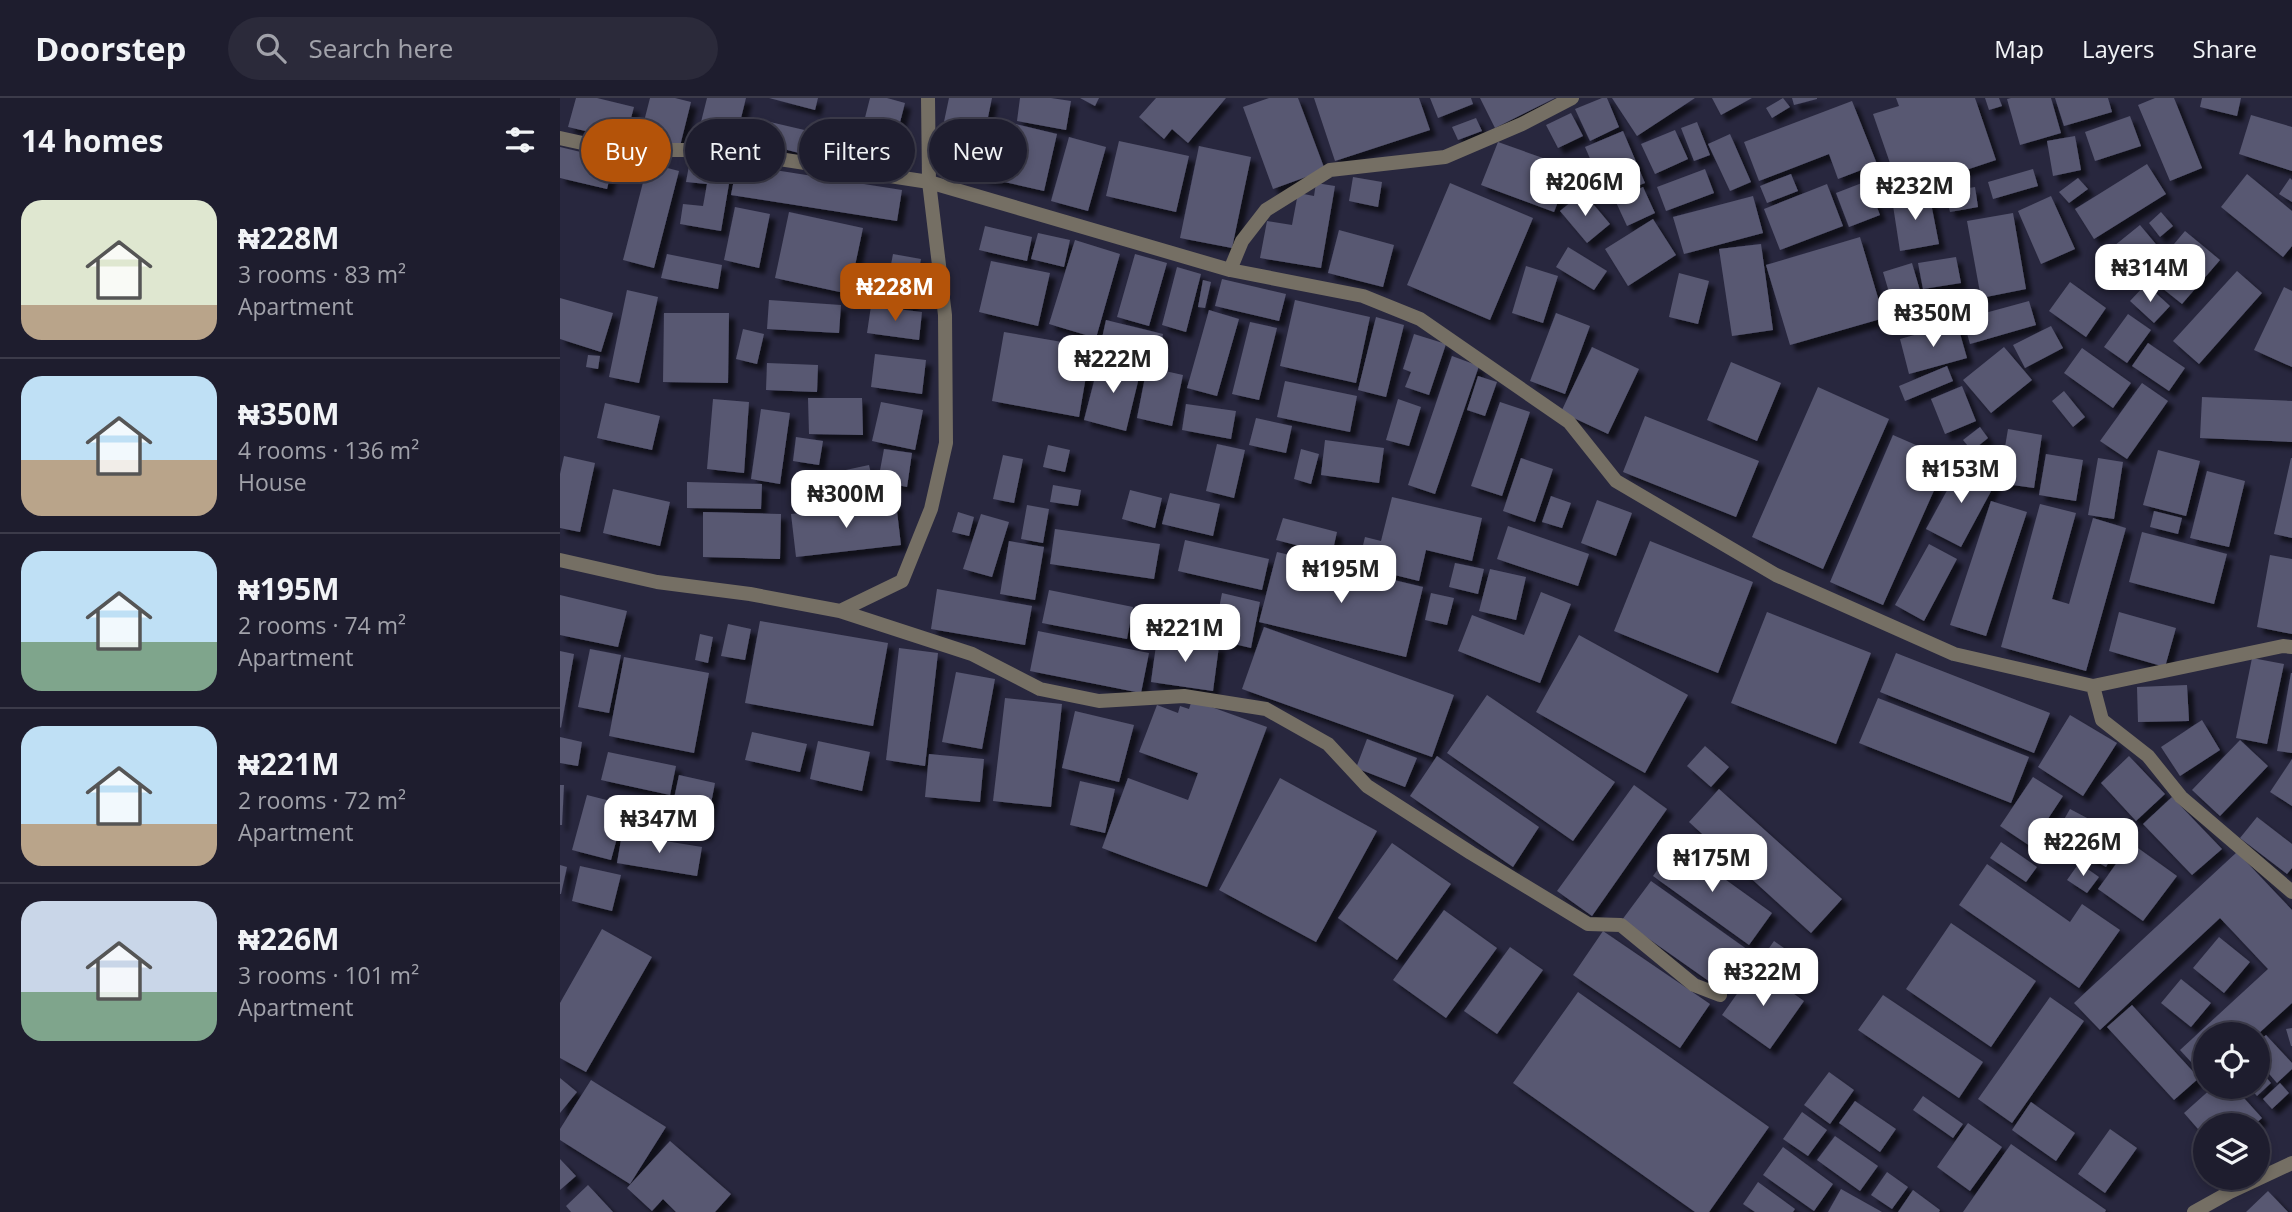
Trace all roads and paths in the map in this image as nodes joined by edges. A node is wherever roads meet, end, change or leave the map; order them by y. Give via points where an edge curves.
1 (928, 98) edge
2 (1572, 98) edge
3 (560, 138) edge
4 (929, 182) junction
5 (1230, 270) junction
6 (560, 560) edge
7 (839, 611) junction
8 (2292, 647) edge
9 (2093, 686) junction
10 (2292, 892) edge
11 (1720, 995) dead end
12 (2292, 1163) edge
13 (2194, 1212) edge

1 - 4 street
2 - 5 street via 1444,157 1331,170 1266,210 1241,241
3 - 4 street via 614,150 720,150
4 - 5 street
4 - 7 street via 945,314 946,443 931,509 902,581
5 - 9 street via 1363,296 1420,319 1569,422 1616,481 1776,575 1954,654
6 - 7 street via 657,582
7 - 11 street via 972,654 1040,689 1099,701 1184,696 1266,709 1328,744 1367,786 1471,853 1588,923 1621,925 1694,985
8 - 9 street
9 - 10 street via 2102,720 2148,756 2181,797
12 - 13 street

